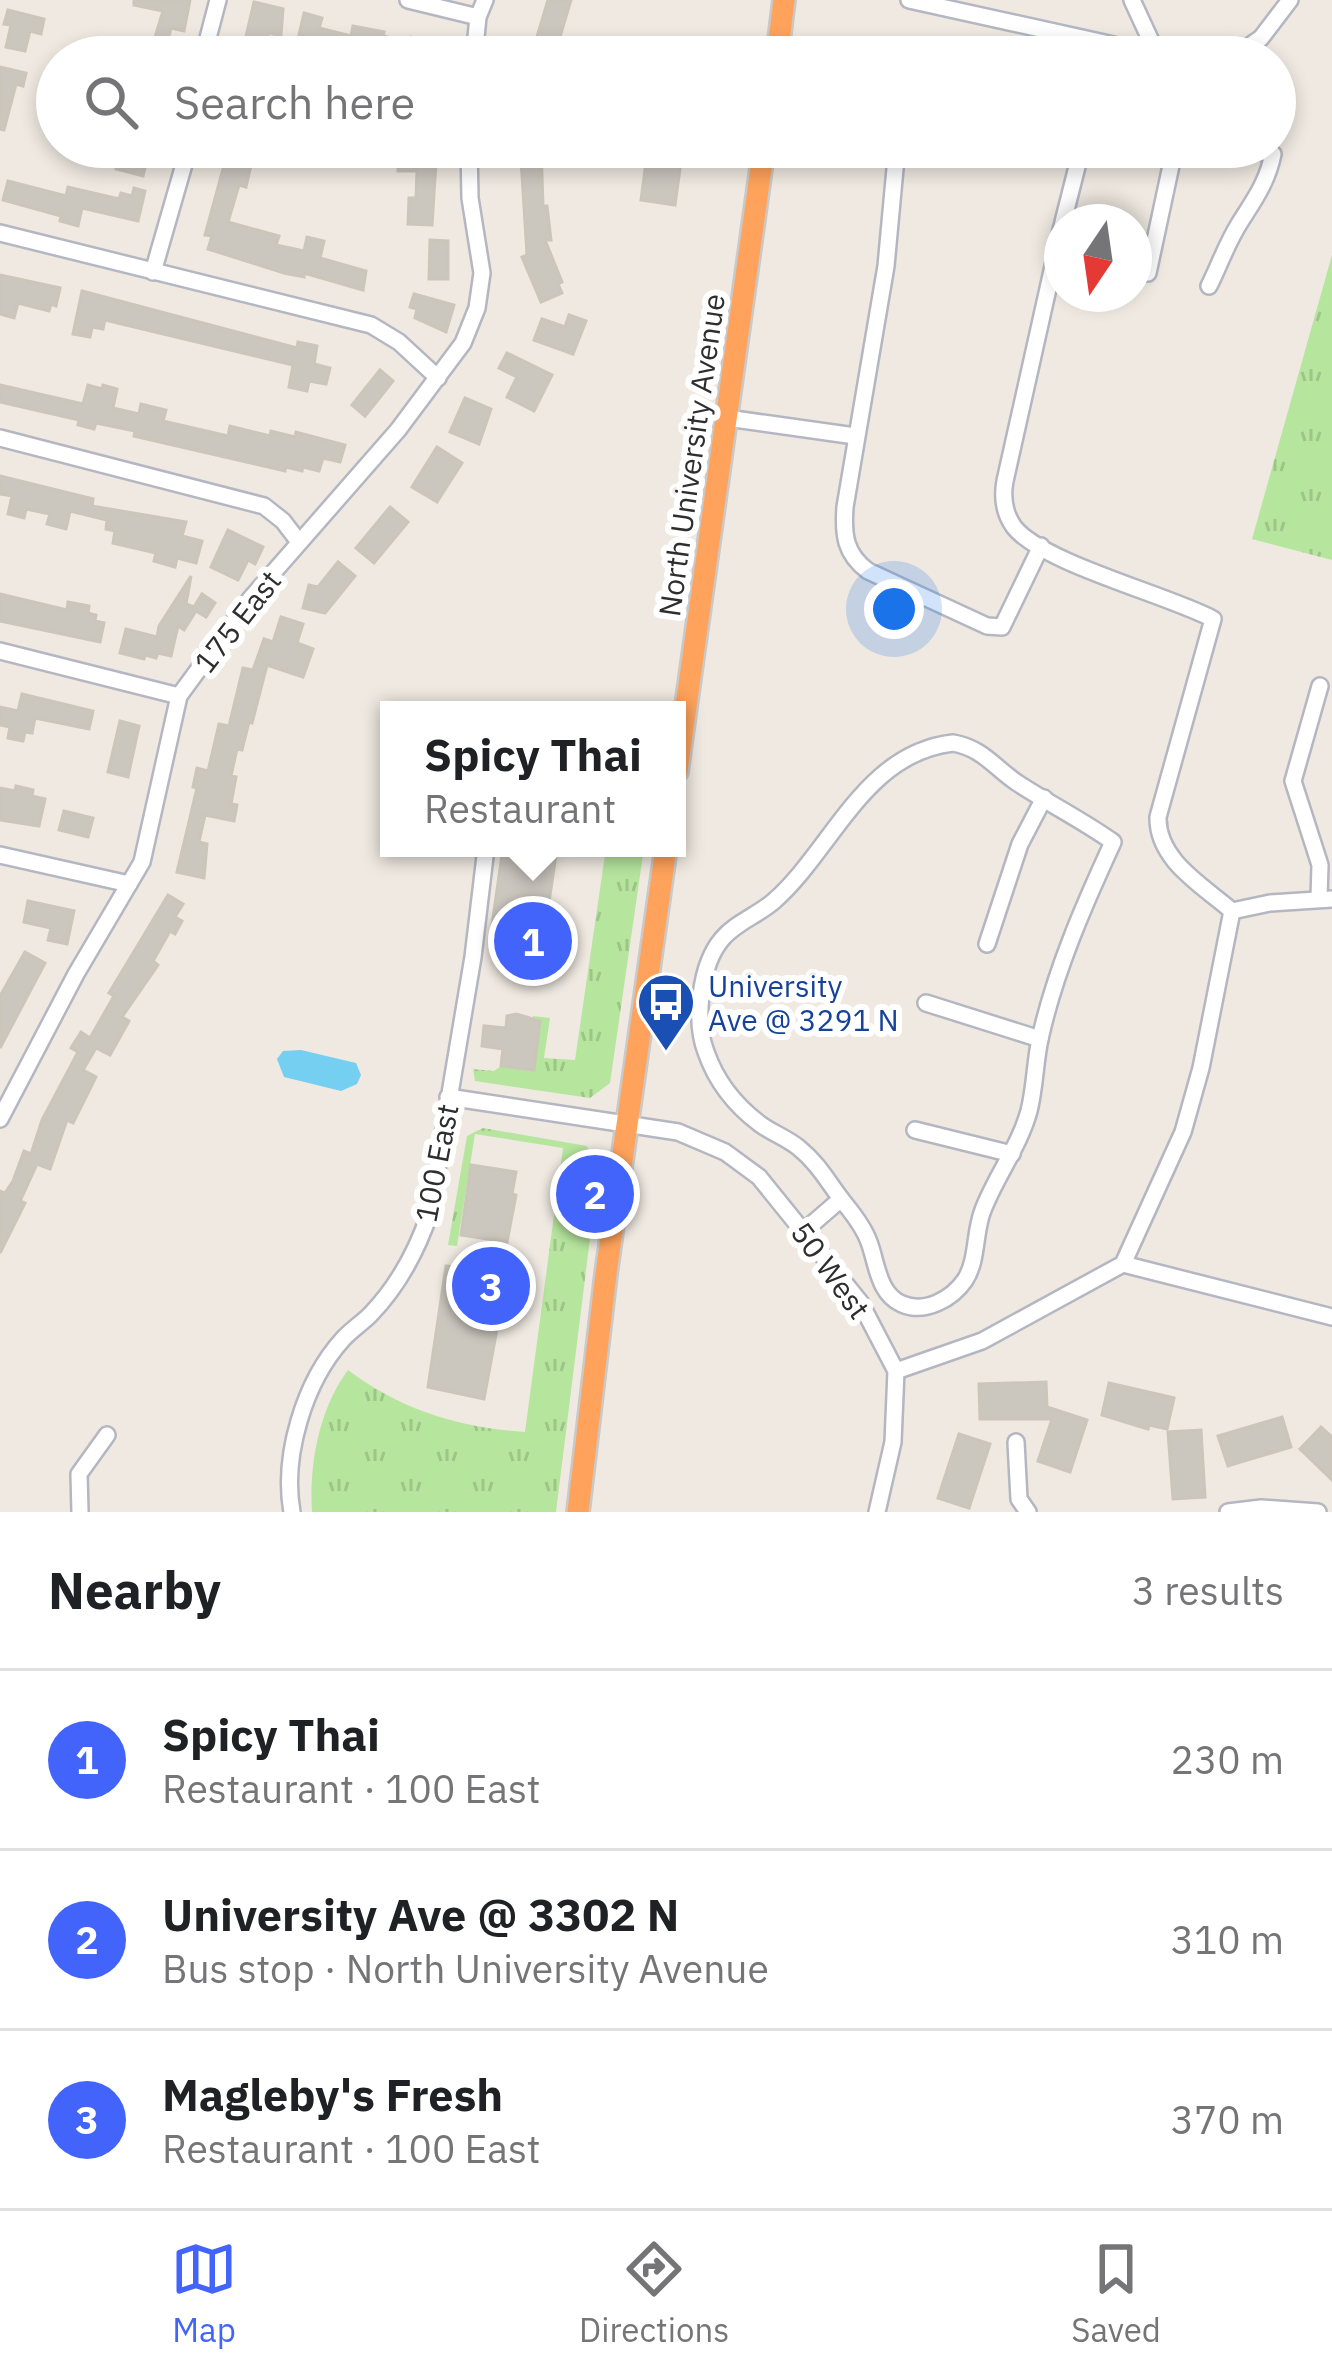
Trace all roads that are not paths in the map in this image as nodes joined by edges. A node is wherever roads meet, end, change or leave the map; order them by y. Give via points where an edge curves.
1 (218, 0) edge
2 (408, 0) edge
3 (484, 0) edge
4 (784, 0) edge
5 (908, 0) edge
6 (1132, 0) edge
7 (1290, 0) edge
8 (478, 17) junction
9 (209, 36) edge
10 (477, 36) edge
11 (780, 36) edge
12 (1074, 36) edge
13 (1149, 36) edge
14 (1263, 36) edge
15 (183, 168) edge
16 (469, 168) edge
17 (761, 168) edge
18 (895, 168) edge
19 (1077, 168) edge
20 (1170, 168) edge
21 (1270, 168) edge
22 (1068, 204) edge
23 (0, 232) edge
24 (1152, 254) edge
25 (153, 272) junction
26 (1209, 286) dead end
27 (1044, 296) edge
28 (438, 378) junction
29 (727, 418) junction
30 (855, 436) junction
31 (0, 438) edge
32 (299, 542) junction
33 (1041, 546) junction
34 (0, 651) edge
35 (1320, 686) dead end
36 (179, 695) junction
37 (686, 707) edge
38 (1044, 798) junction
39 (0, 855) edge
40 (485, 857) edge
41 (665, 857) edge
42 (129, 884) junction
43 (1326, 898) edge
44 (1232, 911) junction
45 (987, 944) dead end
46 (926, 1003) dead end
47 (1040, 1039) junction
48 (448, 1097) junction
49 (0, 1119) edge
50 (627, 1124) junction
51 (915, 1130) dead end
52 (1012, 1154) junction
53 (841, 1199) junction
54 (804, 1231) junction
55 (1123, 1264) junction
56 (1332, 1317) edge
57 (896, 1371) junction
58 (107, 1435) dead end
59 (1016, 1442) dead end
60 (80, 1512) edge
61 (292, 1512) edge
62 (578, 1512) edge
63 (877, 1512) edge
64 (1028, 1512) edge
65 (1228, 1512) edge
66 (1318, 1512) edge

1 - 9 street
2 - 8 street
3 - 8 street
4 - 11 highway
5 - 12 street
6 - 13 street
7 - 14 street
8 - 10 street
15 - 25 street
16 - 28 street, 175 East via 482,273 477,308
17 - 29 highway, North University Avenue
18 - 30 street
19 - 22 street
20 - 24 street
21 - 26 street
23 - 25 street
25 - 28 street via 371,325
27 - 33 street via 1003,494 1020,534
28 - 32 street, 175 East
29 - 30 street
29 - 37 highway, North University Avenue
30 - 33 street via 844,527 857,563 1002,627
31 - 32 street via 249,501 284,521
32 - 36 street, 175 East
33 - 44 street via 1214,619 1158,834 1168,855
34 - 36 street
35 - 43 street via 1293,781
36 - 42 street, 175 East via 142,862
38 - 45 street
38 - 47 street via 1113,842 1082,908
38 - 53 street via 970,746 912,754 870,784 776,900 722,938 699,1027 706,1053 737,1105 796,1145
39 - 42 street
40 - 48 street, 100 East
41 - 50 highway
42 - 49 street, 175 East
43 - 44 street
44 - 55 street via 1183,1132
46 - 47 street
47 - 52 street via 1029,1111
48 - 50 street, 50 West
48 - 61 street, 100 East via 422,1238 399,1281 343,1339 307,1400 290,1460
50 - 54 street, 50 West via 678,1132 725,1152 759,1177
50 - 62 highway
51 - 52 street
52 - 53 street via 979,1218 969,1274 939,1303 897,1303
53 - 54 street
54 - 57 street, 50 West via 860,1302
55 - 56 street
55 - 57 street via 982,1341
57 - 63 street, 50 West via 893,1442
58 - 60 street via 79,1474
59 - 64 street via 1018,1499
65 - 66 street

